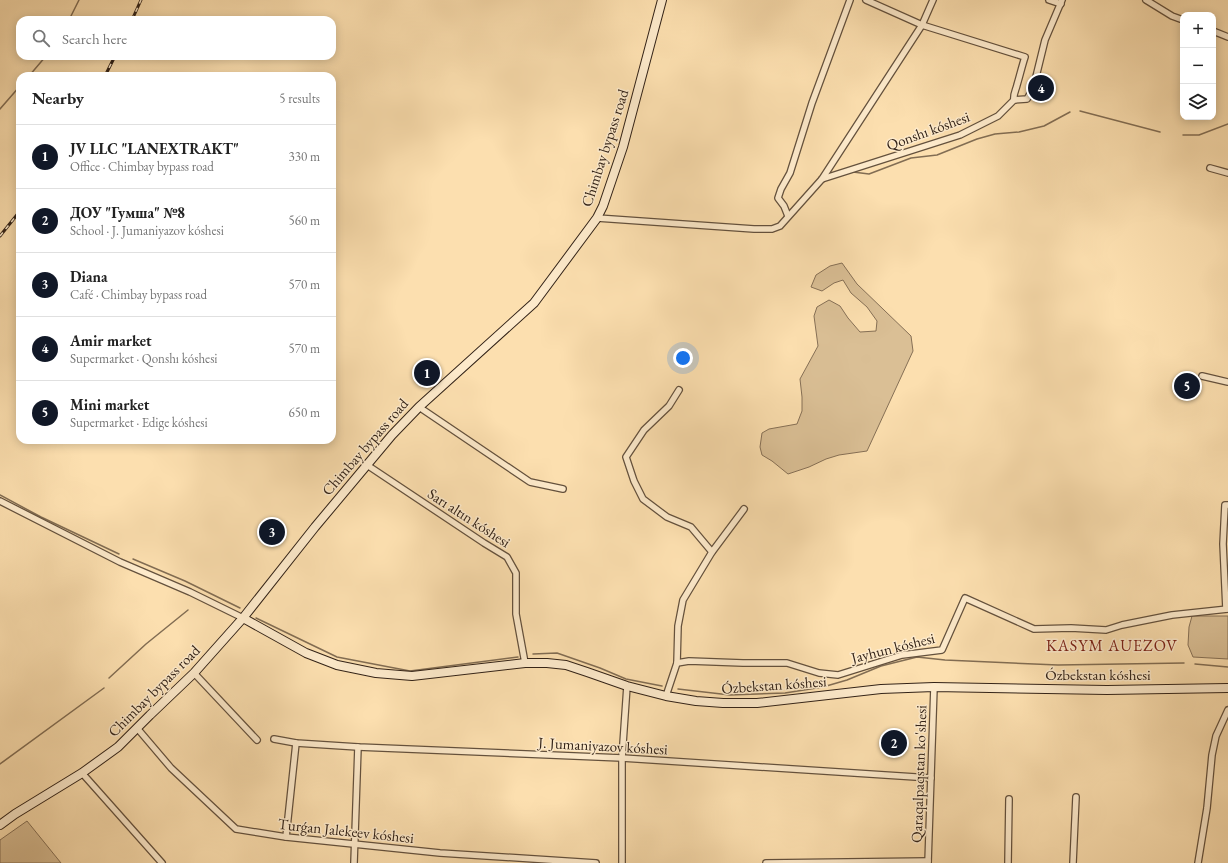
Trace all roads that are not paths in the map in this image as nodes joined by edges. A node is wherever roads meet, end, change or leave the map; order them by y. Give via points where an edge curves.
1 (662, 0) edge
2 (850, 0) edge
3 (866, 0) edge
4 (933, 0) edge
5 (1050, 0) edge
6 (1146, 0) edge
7 (1061, 2) edge
8 (1180, 19) edge
9 (922, 25) junction
10 (1216, 33) edge
11 (1228, 37) edge
12 (1014, 100) junction
13 (1210, 168) dead end
14 (1228, 173) edge
15 (822, 179) junction
16 (788, 216) junction
17 (597, 218) junction
18 (1202, 376) dead end
19 (1228, 382) edge
20 (679, 390) dead end
21 (419, 407) junction
22 (367, 465) junction
23 (563, 488) dead end
24 (0, 502) edge
25 (1228, 505) edge
26 (744, 509) dead end
27 (712, 552) junction
28 (1227, 609) edge
29 (243, 618) junction
30 (525, 663) junction
31 (677, 663) junction
32 (194, 673) junction
33 (627, 686) junction
34 (934, 687) junction
35 (1228, 688) edge
36 (666, 696) junction
37 (1228, 710) edge
38 (137, 728) junction
39 (274, 739) dead end
40 (257, 740) dead end
41 (296, 743) junction
42 (358, 747) junction
43 (622, 758) junction
44 (82, 773) junction
45 (931, 778) junction
46 (1076, 797) dead end
47 (1009, 799) dead end
48 (0, 825) edge
49 (286, 837) junction
50 (355, 844) junction
51 (928, 862) edge
52 (162, 863) edge
53 (354, 863) edge
54 (596, 863) edge
55 (622, 863) edge
56 (766, 863) edge
57 (1008, 863) edge
58 (1073, 863) edge
59 (1198, 863) edge

1 - 17 main road, Chimbay bypass road via 623,147
2 - 16 street via 812,103 790,173 780,189 778,198
3 - 9 street
4 - 9 street, Qonshı kóshesi
5 - 7 street
6 - 8 street
7 - 12 street, Qonshı kóshesi via 1044,40 1033,89 1027,98
9 - 12 street via 1025,57
9 - 15 street, Qonshı kóshesi
10 - 11 street
12 - 15 street, Qonshı kóshesi via 998,116 960,135
13 - 14 street
15 - 16 street, Qonshı kóshesi
16 - 17 street, Qonshı kóshesi via 780,226 772,229
17 - 21 main road, Chimbay bypass road via 534,304
18 - 19 street
20 - 27 street via 669,406 644,430 626,457 643,499 667,517 691,527
21 - 22 main road, Chimbay bypass road
21 - 23 street via 530,482
22 - 29 main road, Chimbay bypass road
22 - 30 street, Sarı altın kóshesi via 508,557 516,573 516,614
24 - 29 street via 120,562
25 - 28 street via 1225,505 1223,544
26 - 27 street
27 - 31 street via 683,600 678,626
28 - 31 street, Jayhun kóshesi via 1172,615 1106,630 1034,629 965,598 942,650 902,655 838,675 819,673 787,663
29 - 30 main road, Ózbekstan kóshesi via 312,655 337,665 376,673 412,676
29 - 32 main road, Chimbay bypass road
30 - 33 main road, Ózbekstan kóshesi via 566,665
31 - 36 street
32 - 38 main road, Chimbay bypass road
32 - 40 street
33 - 36 main road, Ózbekstan kóshesi
33 - 43 street
34 - 35 main road, Ózbekstan kóshesi via 1107,690
34 - 36 main road, Ózbekstan kóshesi via 881,689 757,703 696,701
34 - 45 street, Qaraqalpaqstan ko'shesi
37 - 59 street via 1216,736 1212,755
38 - 44 main road, Chimbay bypass road via 118,747
38 - 49 street, Turǵan Jalekeev kóshesi via 171,768 236,829
39 - 41 street, J. Jumaniyazov kóshesi
41 - 42 street, J. Jumaniyazov kóshesi
41 - 49 street
42 - 43 street, J. Jumaniyazov kóshesi
42 - 50 street
43 - 45 street, J. Jumaniyazov kóshesi
43 - 55 street
44 - 48 main road, Chimbay bypass road
44 - 52 street
45 - 51 street, Qaraqalpaqstan ko'shesi
46 - 58 street
47 - 57 street
49 - 50 street, Turǵan Jalekeev kóshesi
50 - 53 street
50 - 54 street, Turǵan Jalekeev kóshesi
51 - 56 street

